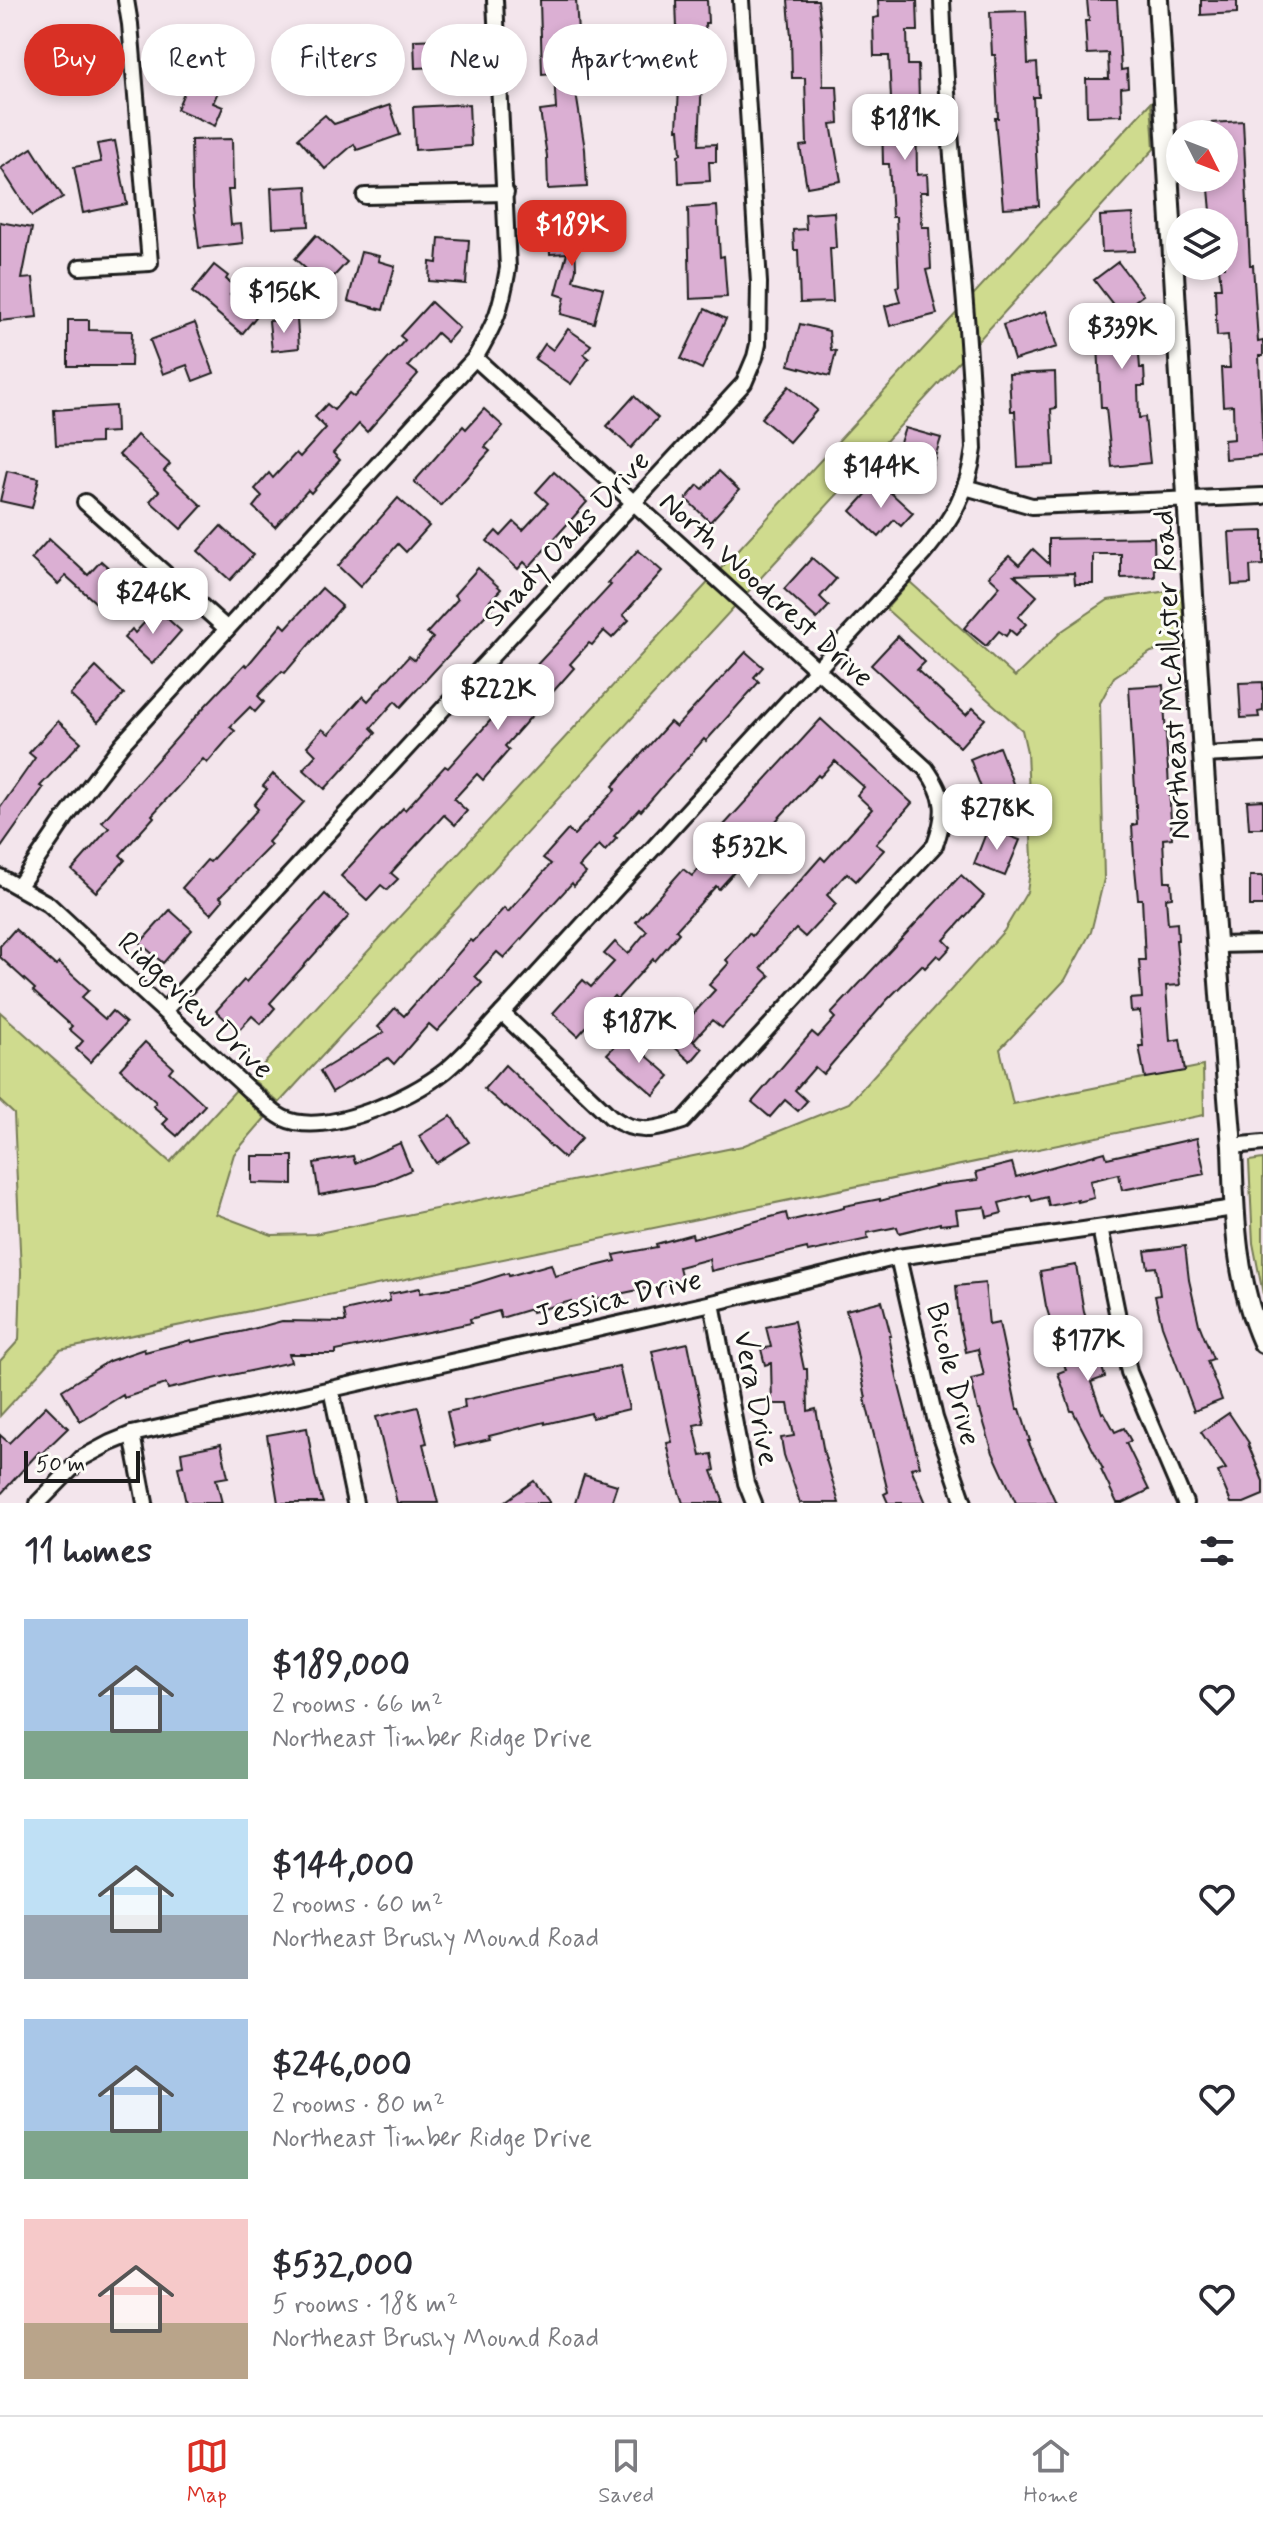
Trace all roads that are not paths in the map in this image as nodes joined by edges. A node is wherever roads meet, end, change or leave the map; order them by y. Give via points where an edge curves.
1 (126, 0) edge
2 (495, 0) edge
3 (741, 0) edge
4 (942, 0) edge
5 (1158, 0) edge
6 (506, 193) junction
7 (365, 196) dead end
8 (80, 267) dead end
9 (475, 358) junction
10 (965, 487) junction
11 (1263, 496) edge
12 (1189, 500) junction
13 (85, 502) dead end
14 (634, 503) junction
15 (227, 629) junction
16 (817, 670) junction
17 (1263, 752) edge
18 (1203, 755) junction
19 (0, 877) edge
20 (19, 886) junction
21 (1263, 944) edge
22 (1215, 945) junction
23 (164, 1011) junction
24 (502, 1013) junction
25 (1263, 1143) edge
26 (1232, 1146) junction
27 (1234, 1208) junction
28 (1100, 1228) junction
29 (898, 1257) junction
30 (712, 1303) junction
31 (1263, 1343) edge
32 (331, 1389) junction
33 (132, 1434) junction
34 (38, 1503) edge
35 (145, 1503) edge
36 (355, 1503) edge
37 (754, 1503) edge
38 (964, 1503) edge
39 (1185, 1503) edge

1 - 8 street via 150,263
2 - 6 street
3 - 14 street, Shady Oaks Drive via 759,283 758,344 744,383
4 - 10 street, Ridgeview Drive via 973,429
5 - 12 street, Northeast McAllister Road
6 - 7 street
6 - 9 street via 508,268 503,302
9 - 14 street, North Woodcrest Drive
9 - 15 street
10 - 12 street via 1032,506
10 - 16 street, Ridgeview Drive via 946,526
11 - 12 street
12 - 18 street, Northeast McAllister Road
13 - 15 street
14 - 16 street, North Woodcrest Drive
14 - 23 street, Shady Oaks Drive
15 - 20 street via 122,744
16 - 24 street, Ridgeview Drive
16 - 24 street, North Woodcrest Drive via 926,769 943,802 943,824 935,845 683,1121 661,1128 626,1128
17 - 18 street
18 - 22 street, Northeast McAllister Road
19 - 20 street, Ridgeview Drive
20 - 23 street, Ridgeview Drive via 48,904
21 - 22 street
22 - 26 street, Northeast McAllister Road
23 - 24 street, Ridgeview Drive via 283,1118 303,1124 339,1122 416,1091 446,1070
25 - 26 street
26 - 27 street, Northeast McAllister Road
27 - 28 street, Jessica Drive
27 - 31 street, Northeast McAllister Road via 1242,1279
28 - 29 street, Jessica Drive
28 - 39 street via 1129,1372
29 - 30 street, Jessica Drive
29 - 38 street, Bicole Drive via 935,1418
30 - 32 street, Jessica Drive
30 - 37 street, Vera Drive
32 - 33 street, Jessica Drive
32 - 36 street
33 - 34 street, Jessica Drive via 82,1458
33 - 35 street

